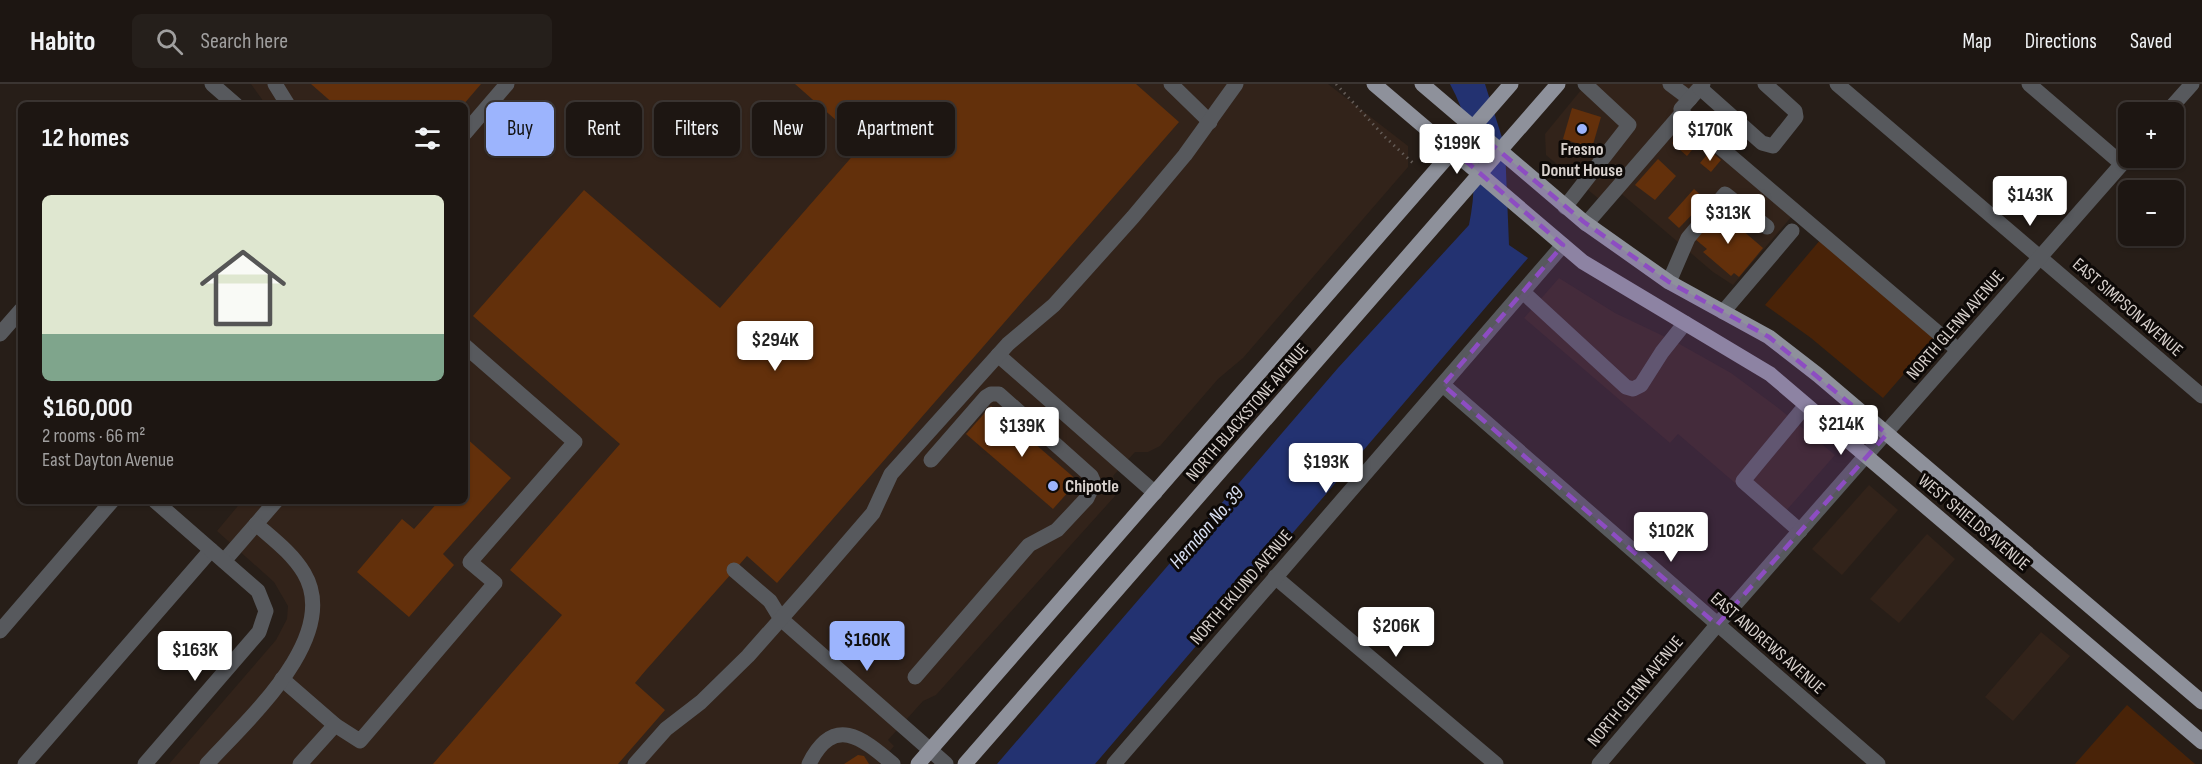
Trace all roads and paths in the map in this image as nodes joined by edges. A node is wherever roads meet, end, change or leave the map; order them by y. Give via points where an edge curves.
1 (212, 84) edge
2 (275, 84) edge
3 (507, 84) edge
4 (1171, 84) edge
5 (1236, 84) edge
6 (1336, 84) edge
7 (1374, 84) edge
8 (1422, 84) edge
9 (1510, 84) edge
10 (1558, 84) edge
11 (1586, 84) edge
12 (1670, 84) edge
13 (1765, 84) edge
14 (1837, 84) edge
15 (2029, 84) edge
16 (2192, 84) edge
17 (1694, 96) edge
18 (233, 102) edge
19 (286, 102) edge
20 (2176, 102) edge
21 (1210, 122) junction
22 (1472, 128) junction
23 (468, 130) edge
24 (1454, 150) junction
25 (1501, 152) junction
26 (2118, 155) edge
27 (1415, 165) dead end
28 (2119, 168) edge
29 (1482, 173) junction
30 (1565, 207) junction
31 (1586, 224) junction
32 (1767, 227) dead end
33 (1792, 231) dead end
34 (1563, 245) junction
35 (2041, 258) junction
36 (1669, 282) junction
37 (1523, 292) junction
38 (1723, 312) junction
39 (18, 313) edge
40 (1685, 323) junction
41 (0, 334) edge
42 (468, 349) edge
43 (1958, 350) junction
44 (998, 356) junction
45 (1443, 385) junction
46 (2202, 396) edge
47 (1806, 405) junction
48 (1887, 434) junction
49 (1867, 456) junction
50 (932, 460) dead end
51 (1155, 493) junction
52 (109, 504) edge
53 (159, 504) edge
54 (273, 504) edge
55 (256, 524) junction
56 (1800, 531) junction
57 (211, 550) junction
58 (224, 561) junction
59 (734, 570) dead end
60 (1275, 577) junction
61 (782, 619) junction
62 (1717, 625) junction
63 (0, 631) edge
64 (915, 676) dead end
65 (282, 679) junction
66 (2202, 702) edge
67 (335, 725) junction
68 (2202, 742) edge
69 (930, 750) junction
70 (1113, 763) edge
71 (25, 764) edge
72 (145, 764) edge
73 (207, 764) edge
74 (300, 764) edge
75 (635, 764) edge
76 (809, 764) edge
77 (893, 764) edge
78 (918, 764) edge
79 (946, 764) edge
80 (965, 764) edge
81 (1496, 764) edge
82 (1599, 764) edge
83 (1878, 764) edge

1 - 18 street
2 - 19 street
3 - 23 street
4 - 21 street
5 - 21 street
6 - 27 path
7 - 24 main road, WEST SHIELDS AVENUE
8 - 22 main road, WEST SHIELDS AVENUE
9 - 22 main road, NORTH BLACKSTONE AVENUE
10 - 25 main road, NORTH BLACKSTONE AVENUE
11 - 30 street via 1629,125
12 - 17 street
13 - 17 street via 1795,111 1796,117 1773,146 1762,143
14 - 35 street, EAST SIMPSON AVENUE
15 - 26 street
16 - 20 street
17 - 31 street
17 - 43 street via 1687,119
21 - 44 street via 1160,186 1054,305
22 - 24 main road, NORTH BLACKSTONE AVENUE
22 - 25 main road, WEST SHIELDS AVENUE
24 - 29 main road, WEST SHIELDS AVENUE
24 - 51 main road, NORTH BLACKSTONE AVENUE
25 - 29 main road, NORTH BLACKSTONE AVENUE
25 - 30 main road, WEST SHIELDS AVENUE
28 - 35 street, NORTH GLENN AVENUE
29 - 34 main road, WEST SHIELDS AVENUE
29 - 80 main road, NORTH BLACKSTONE AVENUE
30 - 31 main road, WEST SHIELDS AVENUE
31 - 36 main road, WEST SHIELDS AVENUE
32 - 36 street via 1725,194 1688,238
33 - 38 street
34 - 37 street, NORTH EKLUND AVENUE
34 - 40 main road, WEST SHIELDS AVENUE via 1631,293
35 - 43 street, NORTH GLENN AVENUE
35 - 46 street, EAST SIMPSON AVENUE
36 - 38 main road, WEST SHIELDS AVENUE
37 - 40 street via 1626,387 1633,389 1641,385
37 - 45 street, NORTH EKLUND AVENUE
38 - 48 main road, WEST SHIELDS AVENUE via 1769,338
39 - 41 street
40 - 47 main road, WEST SHIELDS AVENUE via 1770,374
42 - 67 street via 575,442 470,562 495,584 360,741
43 - 48 street, NORTH GLENN AVENUE
44 - 51 street
44 - 61 street via 891,474 873,513
45 - 60 street, NORTH EKLUND AVENUE
45 - 62 street, EAST ANDREWS AVENUE
47 - 49 main road, WEST SHIELDS AVENUE
47 - 56 street via 1743,482
48 - 49 street, NORTH GLENN AVENUE
48 - 66 main road, WEST SHIELDS AVENUE
49 - 56 street, NORTH GLENN AVENUE
49 - 68 main road, WEST SHIELDS AVENUE
50 - 64 street via 991,394 1006,398 1094,483 1087,498 1057,530 1029,545
51 - 69 main road, NORTH BLACKSTONE AVENUE
52 - 63 street
53 - 57 street
54 - 55 street
55 - 58 street
55 - 65 street via 292,556 305,575 310,593 309,636
56 - 62 street, NORTH GLENN AVENUE
57 - 58 street
57 - 71 street
58 - 72 street via 258,591 266,611 260,632
59 - 61 street via 771,601
60 - 70 street, NORTH EKLUND AVENUE
60 - 81 street
61 - 69 street
61 - 75 street via 701,702 666,729
62 - 82 street, NORTH GLENN AVENUE
62 - 83 street, EAST ANDREWS AVENUE
65 - 67 street
65 - 73 street
67 - 74 street
69 - 78 main road, NORTH BLACKSTONE AVENUE
69 - 79 street
76 - 77 street via 835,734 864,741

